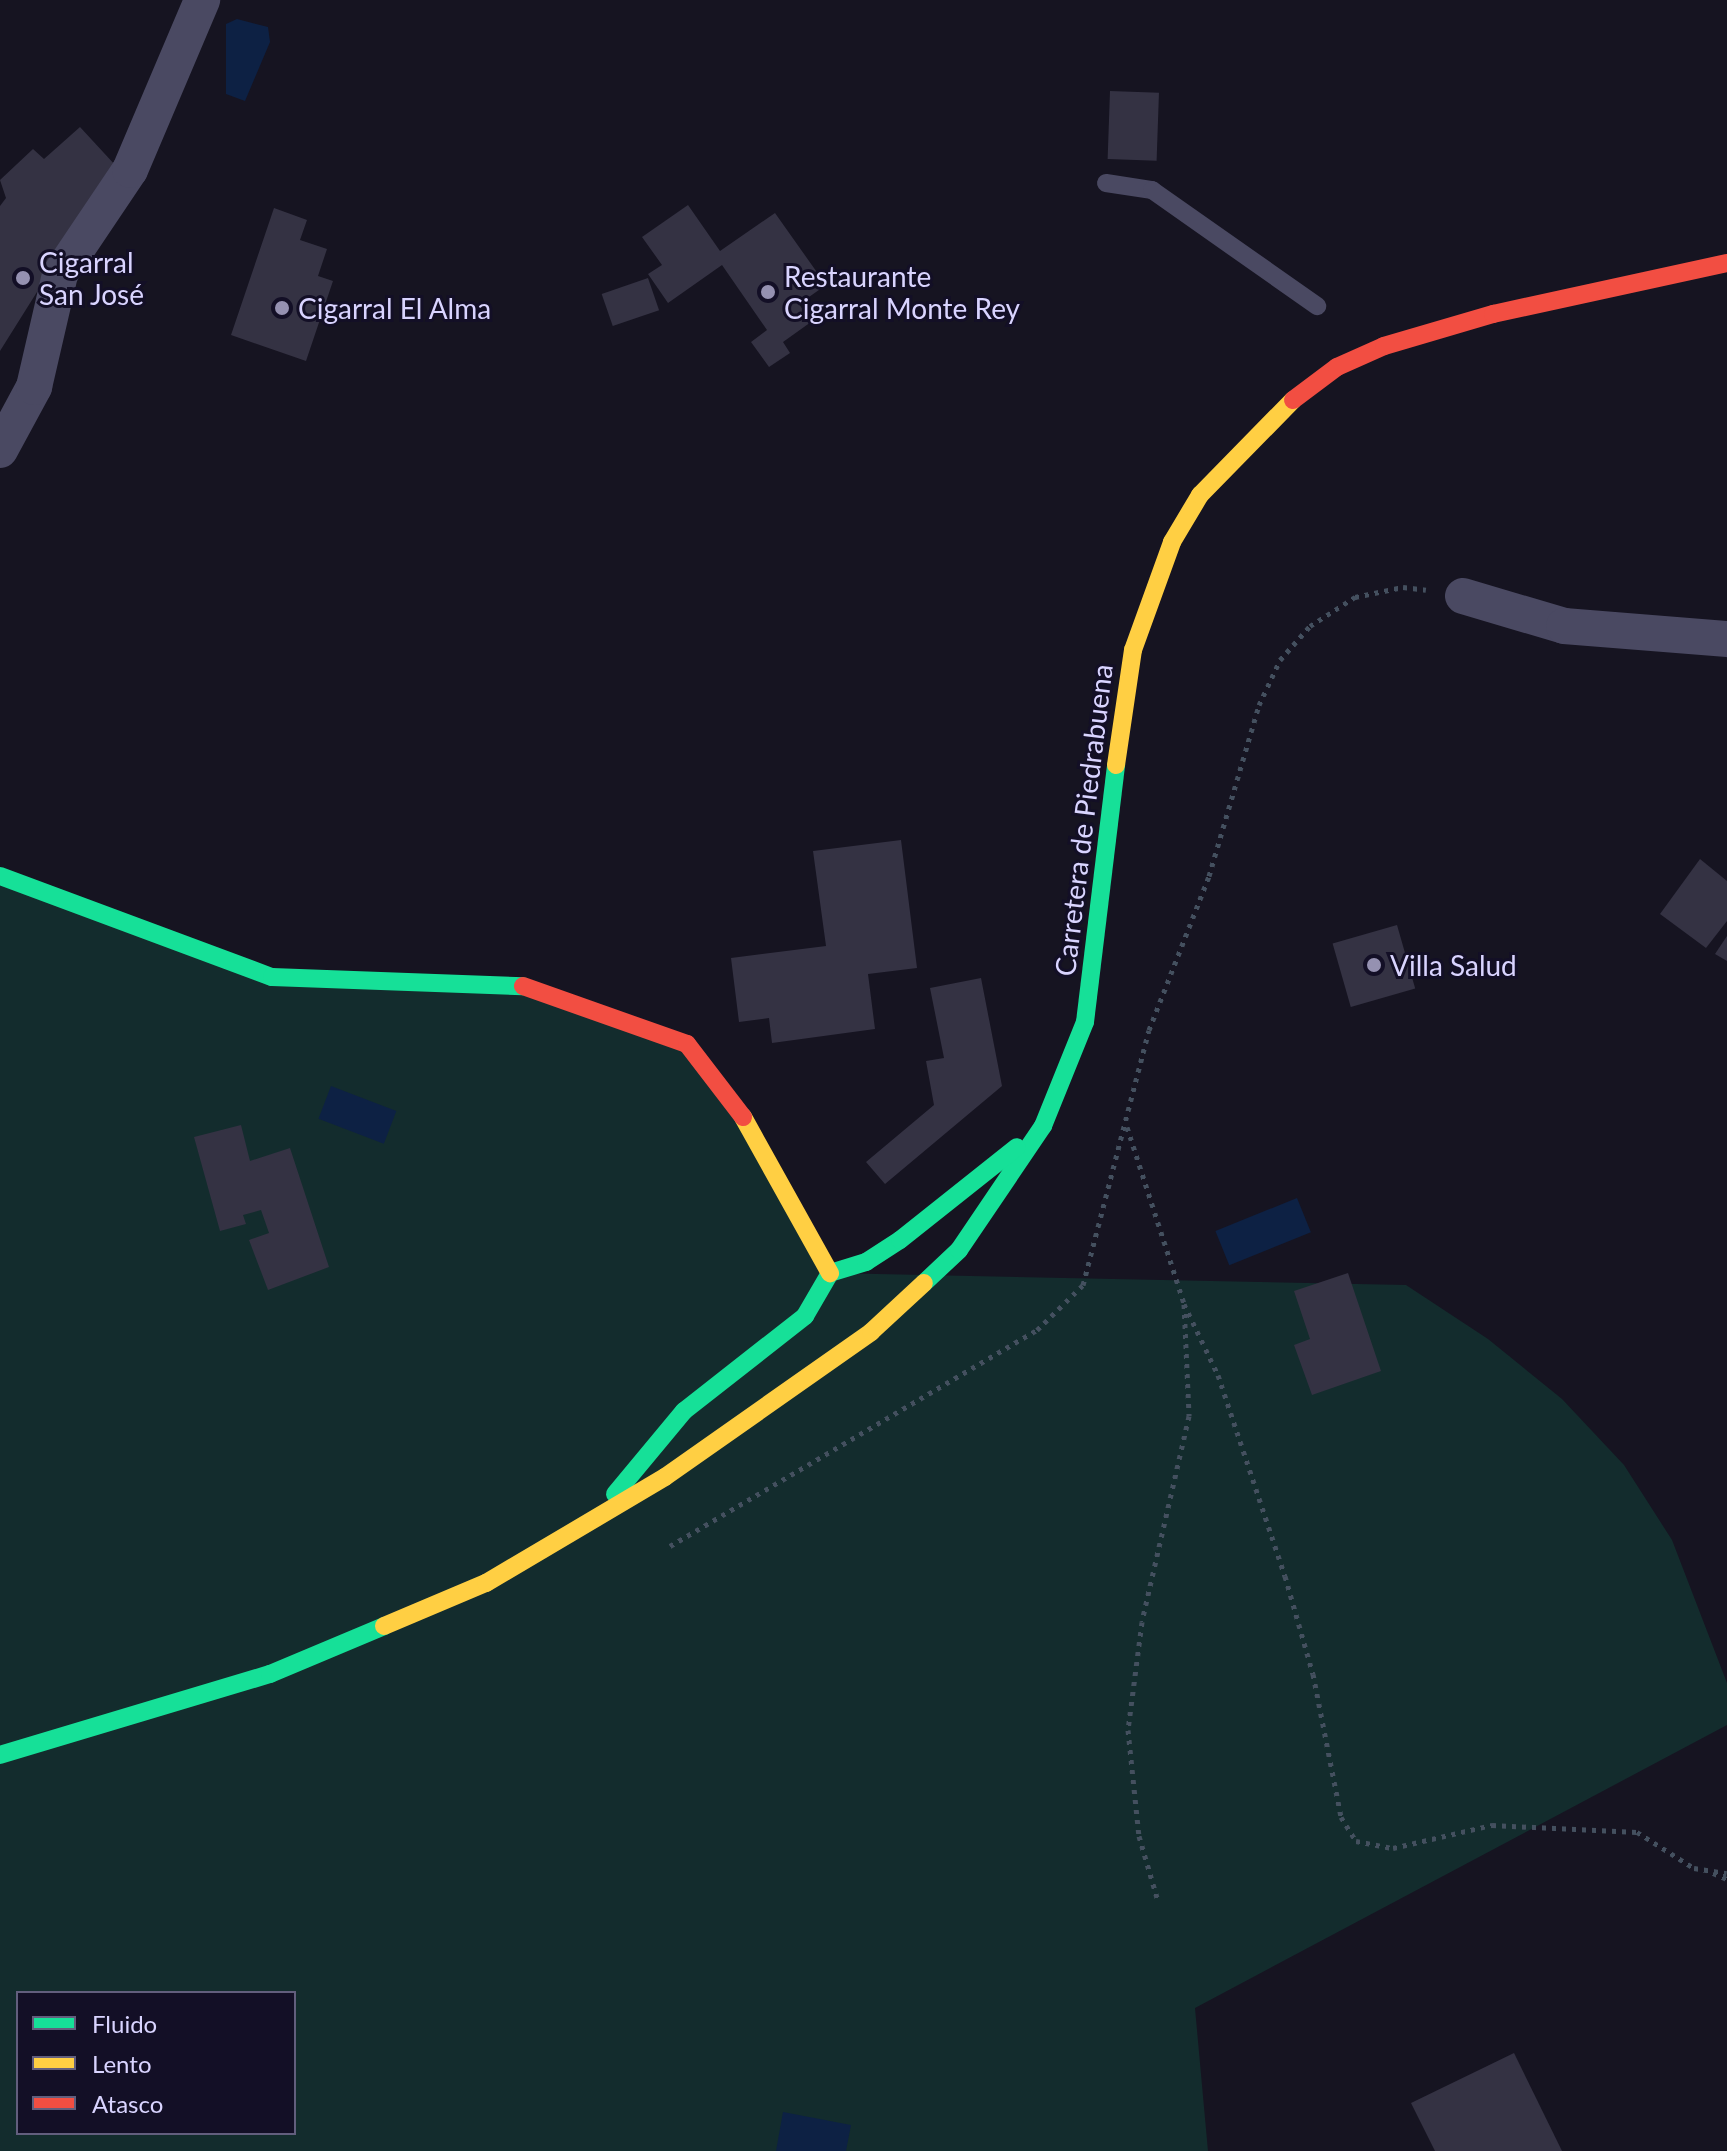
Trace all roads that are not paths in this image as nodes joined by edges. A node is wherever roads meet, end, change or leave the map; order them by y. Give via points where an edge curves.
1 (202, 0) edge
2 (1106, 183) dead end
3 (1727, 263) edge
4 (1317, 306) dead end
5 (0, 450) edge
6 (1463, 596) dead end
7 (1727, 639) edge
8 (0, 876) edge
9 (1043, 1126) junction
10 (830, 1273) junction
11 (587, 1526) junction
12 (0, 1755) edge

1 - 5 street via 130,170 60,274 34,387
2 - 4 lane via 1152,190
3 - 9 main road, Carretera de Piedrabuena via 1479,317 1384,346 1337,367 1287,404 1200,495 1172,542 1133,650 1085,1022
6 - 7 street via 1564,626
8 - 10 main road via 272,977 529,986 687,1044 747,1122
9 - 10 main road via 900,1240 866,1262
9 - 11 main road, Carretera de Piedrabuena via 959,1250 915,1293 804,1384
10 - 11 main road via 805,1316 684,1411
11 - 12 main road, Carretera de Piedrabuena via 486,1583 334,1650 189,1701

